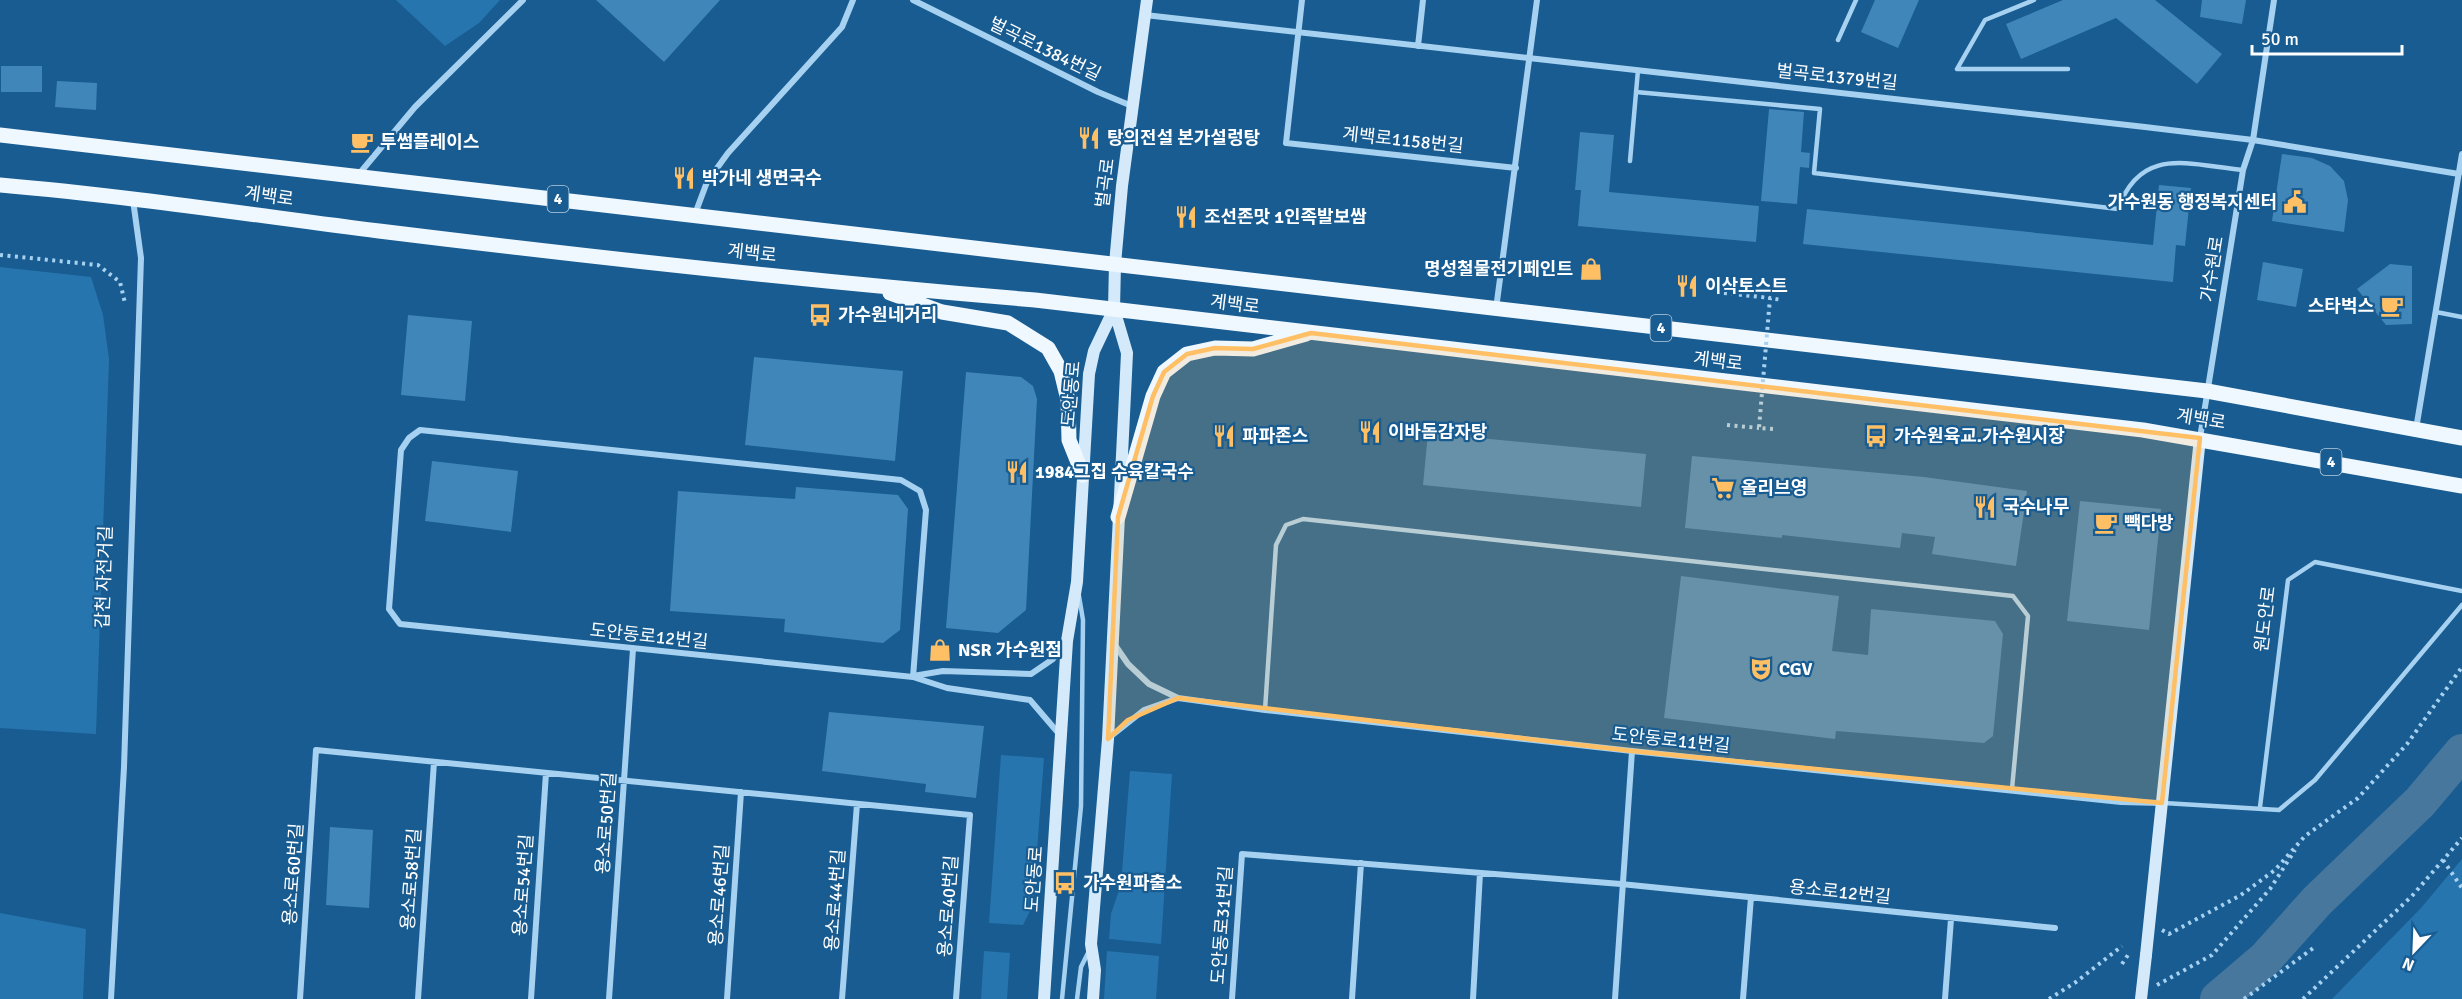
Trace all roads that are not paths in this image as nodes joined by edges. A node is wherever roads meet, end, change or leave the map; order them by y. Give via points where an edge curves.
1 (523, 0) edge
2 (853, 0) edge
3 (914, 0) edge
4 (1147, 0) edge
5 (1302, 0) edge
6 (1423, 0) edge
7 (1537, 0) edge
8 (1856, 0) edge
9 (2034, 0) edge
10 (2274, 0) edge
11 (1145, 15) junction
12 (1298, 33) junction
13 (1838, 40) dead end
14 (1418, 46) junction
15 (1530, 58) junction
16 (2068, 69) dead end
17 (1638, 70) junction
18 (1636, 92) junction
19 (1133, 106) junction
20 (0, 135) edge
21 (2253, 140) junction
22 (2462, 154) edge
23 (1630, 161) dead end
24 (1516, 168) junction
25 (2243, 170) junction
26 (2459, 174) junction
27 (358, 175) junction
28 (0, 185) edge
29 (132, 197) junction
30 (694, 216) junction
31 (1115, 264) junction
32 (873, 286) junction
33 (1114, 309) junction
34 (1496, 309) junction
35 (2436, 312) junction
36 (2462, 317) edge
37 (1311, 333) junction
38 (2207, 391) junction
39 (2416, 430) junction
40 (2200, 438) junction
41 (2462, 438) edge
42 (1083, 475) junction
43 (2462, 486) edge
44 (1118, 517) junction
45 (1077, 582) junction
46 (2462, 591) edge
47 (2462, 605) edge
48 (1067, 641) junction
49 (1113, 643) junction
50 (633, 650) junction
51 (913, 676) junction
52 (1178, 698) junction
53 (1265, 710) junction
54 (1062, 738) junction
55 (1108, 739) junction
56 (1632, 751) junction
57 (434, 762) junction
58 (546, 773) junction
59 (624, 781) junction
60 (2012, 789) junction
61 (741, 792) junction
62 (2162, 803) junction
63 (857, 804) junction
64 (2260, 807) junction
65 (1242, 854) joint
66 (1361, 863) junction
67 (1480, 873) junction
68 (1621, 884) junction
69 (1751, 897) junction
70 (1951, 919) junction
71 (2055, 928) dead end
72 (1091, 948) junction
73 (111, 999) edge
74 (300, 999) edge
75 (418, 999) edge
76 (531, 999) edge
77 (609, 999) edge
78 (727, 999) edge
79 (842, 999) edge
80 (956, 999) edge
81 (1044, 999) edge
82 (1062, 999) edge
83 (1077, 999) edge
84 (1093, 999) edge
85 (1232, 999) edge
86 (1352, 999) edge
87 (1473, 999) edge
88 (1615, 999) edge
89 (1743, 999) edge
90 (1945, 999) edge
91 (2141, 999) edge

1 - 27 street via 415,107
2 - 30 street via 842,27 707,182
3 - 19 street, 벌곡로1384번길
4 - 11 main road, 벌곡로
5 - 12 street
6 - 14 street
7 - 15 street
8 - 13 lane
9 - 16 lane via 1985,20 1957,69
10 - 21 street, 가수원로
11 - 12 street, 벌곡로1379번길
11 - 19 main road, 벌곡로
12 - 14 street, 벌곡로1379번길
12 - 24 street, 계백로1158번길 via 1286,143
14 - 15 street, 벌곡로1379번길
15 - 17 street, 벌곡로1379번길
15 - 24 street
17 - 18 lane
17 - 21 street, 벌곡로1379번길
18 - 23 lane
18 - 25 lane via 1820,109 1814,173 2118,209 2137,174 2161,163
19 - 31 main road, 벌곡로
20 - 27 main road, 계백로 / 4
21 - 25 street, 가수원로
21 - 26 street, 벌곡로1379번길
22 - 26 street
24 - 34 street
25 - 38 street, 가수원로
26 - 35 street
27 - 30 main road, 계백로 / 4
28 - 29 main road, 계백로 / 4
29 - 32 main road, 계백로 / 4 via 379,231
29 - 73 street via 141,270 124,766
30 - 31 main road, 계백로 / 4
31 - 33 main road, 벌곡로
31 - 34 main road, 계백로 / 4
32 - 33 main road, 계백로 / 4
32 - 42 main road via 942,312 1008,323 1048,348 1061,371 1068,400 1069,440
33 - 37 main road, 계백로 / 4
33 - 42 main road, 도안동로 via 1094,351 1089,374
33 - 44 main road via 1127,353
34 - 38 main road, 계백로 / 4
35 - 36 lane
35 - 39 street
37 - 40 main road, 계백로 / 4
37 - 44 main road via 1253,349 1215,348 1187,354 1164,372 1153,396
38 - 39 main road, 계백로 / 4
38 - 40 street, 가수원로
39 - 41 main road, 계백로 / 4
40 - 43 main road, 계백로 / 4
40 - 62 main road
42 - 45 main road, 도안동로
44 - 49 main road
45 - 48 main road, 도안동로
45 - 82 lane via 1083,620 1081,806
46 - 64 lane, 원도안로 via 2315,562 2288,580
47 - 64 lane via 2314,780 2279,810
48 - 51 street via 1053,659 1031,674 943,671
48 - 54 main road, 도안동로
49 - 52 street via 1149,684
49 - 55 main road
50 - 51 street, 도안동로12번길
50 - 51 street, 도안동로12번길 via 400,624 390,609 401,450 409,438 420,430 900,480 920,491 926,510
50 - 59 street, 용소로50번길
51 - 54 street via 947,688 1030,700
52 - 53 street, 도안동로11번길
52 - 55 street via 1144,710
53 - 56 street, 도안동로11번길
53 - 60 lane via 1276,545 1286,525 1303,519 2013,596 2028,616
54 - 81 main road, 도안동로
55 - 72 main road
56 - 60 street, 도안동로11번길
56 - 68 street
57 - 58 street
57 - 74 street, 용소로60번길 via 316,750
57 - 75 street, 용소로58번길
58 - 59 street
58 - 76 street, 용소로54번길
59 - 61 street
59 - 77 street, 용소로50번길
60 - 62 street, 도안동로11번길
61 - 63 street
61 - 78 street, 용소로46번길
62 - 64 lane
62 - 91 main road, bridge
63 - 79 street, 용소로44번길
63 - 80 street, 용소로40번길 via 970,815
65 - 66 street, 용소로12번길
65 - 85 street, 도안동로31번길
66 - 67 street, 용소로12번길
66 - 86 street
67 - 68 street, 용소로12번길
67 - 87 street
68 - 69 street, 용소로12번길
68 - 88 street
69 - 70 street, 용소로12번길
69 - 89 street
70 - 71 street, 용소로12번길
70 - 90 street
72 - 83 lane via 1081,967
72 - 84 main road via 1095,970

